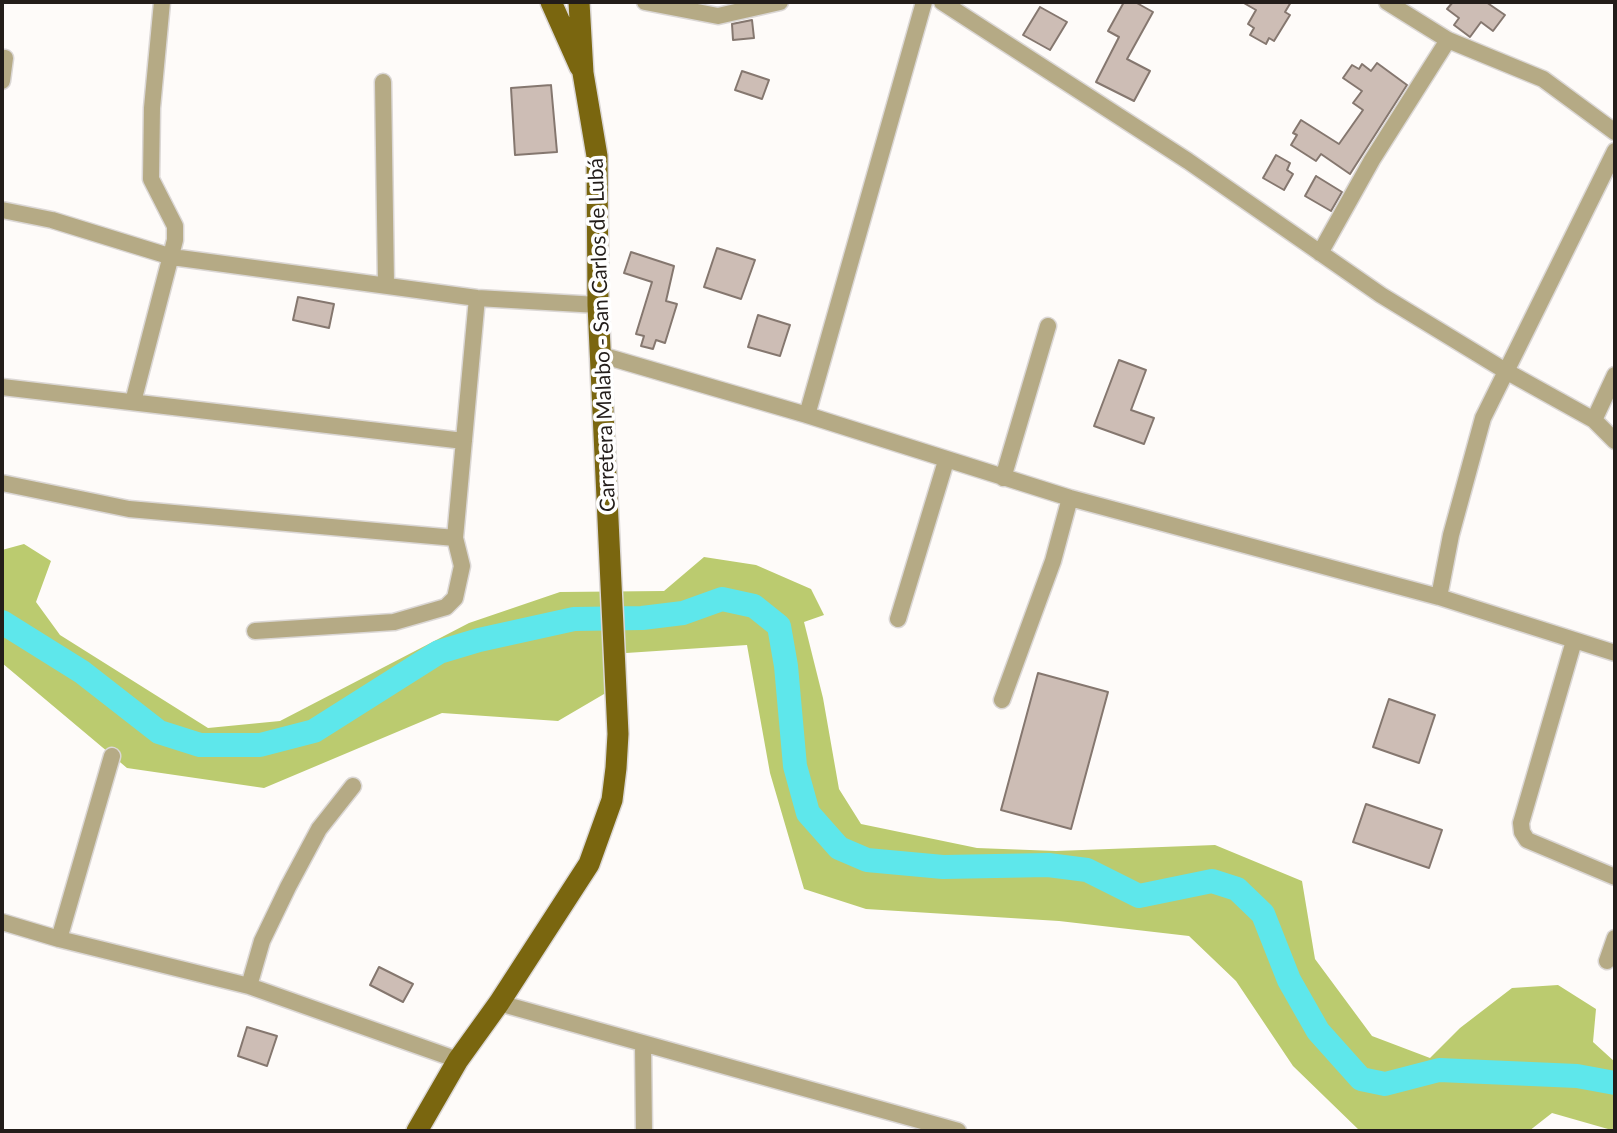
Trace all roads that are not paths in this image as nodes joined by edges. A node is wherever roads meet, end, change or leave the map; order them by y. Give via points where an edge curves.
1 (162, 2) edge
2 (552, 2) edge
3 (569, 2) edge
4 (579, 2) edge
5 (645, 2) edge
6 (780, 2) edge
7 (923, 2) edge
8 (942, 2) edge
9 (1387, 2) edge
10 (1448, 40) junction
11 (5, 58) dead end
12 (583, 73) junction
13 (2, 81) edge
14 (383, 82) dead end
15 (1615, 132) edge
16 (1615, 151) edge
17 (2, 210) edge
18 (1320, 253) junction
19 (172, 257) junction
20 (386, 284) junction
21 (477, 298) junction
22 (598, 305) junction
23 (1048, 326) dead end
24 (601, 355) junction
25 (1504, 370) junction
26 (1615, 375) edge
27 (2, 387) edge
28 (133, 402) junction
29 (807, 415) junction
30 (1594, 420) junction
31 (464, 441) junction
32 (1615, 441) edge
33 (946, 461) junction
34 (1003, 478) junction
35 (2, 483) edge
36 (1070, 498) junction
37 (455, 538) junction
38 (1439, 597) junction
39 (898, 619) dead end
40 (255, 631) dead end
41 (1574, 641) junction
42 (1615, 653) edge
43 (1002, 700) dead end
44 (113, 756) dead end
45 (353, 786) dead end
46 (1615, 877) edge
47 (2, 922) edge
48 (1615, 938) edge
49 (59, 939) junction
50 (1607, 961) dead end
51 (249, 986) junction
52 (499, 1003) junction
53 (643, 1045) junction
54 (458, 1060) junction
55 (417, 1131) edge
56 (644, 1131) edge
57 (958, 1131) edge

1 - 19 street via 151,179 175,226
2 - 3 main road
2 - 12 main road, Carretera Malabo - San Carlos de Lubá
4 - 12 main road, Carretera Malabo - San Carlos de Lubá
5 - 6 street via 718,16
7 - 29 street
8 - 18 street via 1176,153
9 - 10 street
10 - 15 street via 1544,79
10 - 18 street
11 - 13 street
12 - 22 main road, Carretera Malabo - San Carlos de Lubá via 597,156
14 - 20 street
16 - 25 street
17 - 19 street via 52,220
18 - 25 street
19 - 20 street
19 - 28 street
20 - 21 street
21 - 22 street
21 - 31 street
22 - 24 main road, Carretera Malabo - San Carlos de Lubá
23 - 34 street
24 - 29 street
24 - 52 main road, Carretera Malabo - San Carlos de Lubá via 618,734 612,800 589,864
25 - 30 street
25 - 38 street via 1483,418
26 - 30 street
27 - 28 street
28 - 31 street
29 - 33 street
30 - 32 street
31 - 37 street
33 - 34 street
33 - 39 street
34 - 36 street
35 - 37 street via 129,509
36 - 38 street
36 - 43 street via 1053,561
37 - 40 street via 462,566 460,586 446,607 394,622
38 - 41 street
41 - 42 street
41 - 46 street via 1522,832 1527,840
44 - 49 street
45 - 51 street via 320,830 288,887 262,941
47 - 49 street
48 - 50 street
49 - 51 street
51 - 54 street
52 - 53 street
52 - 54 main road
53 - 56 street
53 - 57 street
54 - 55 main road

